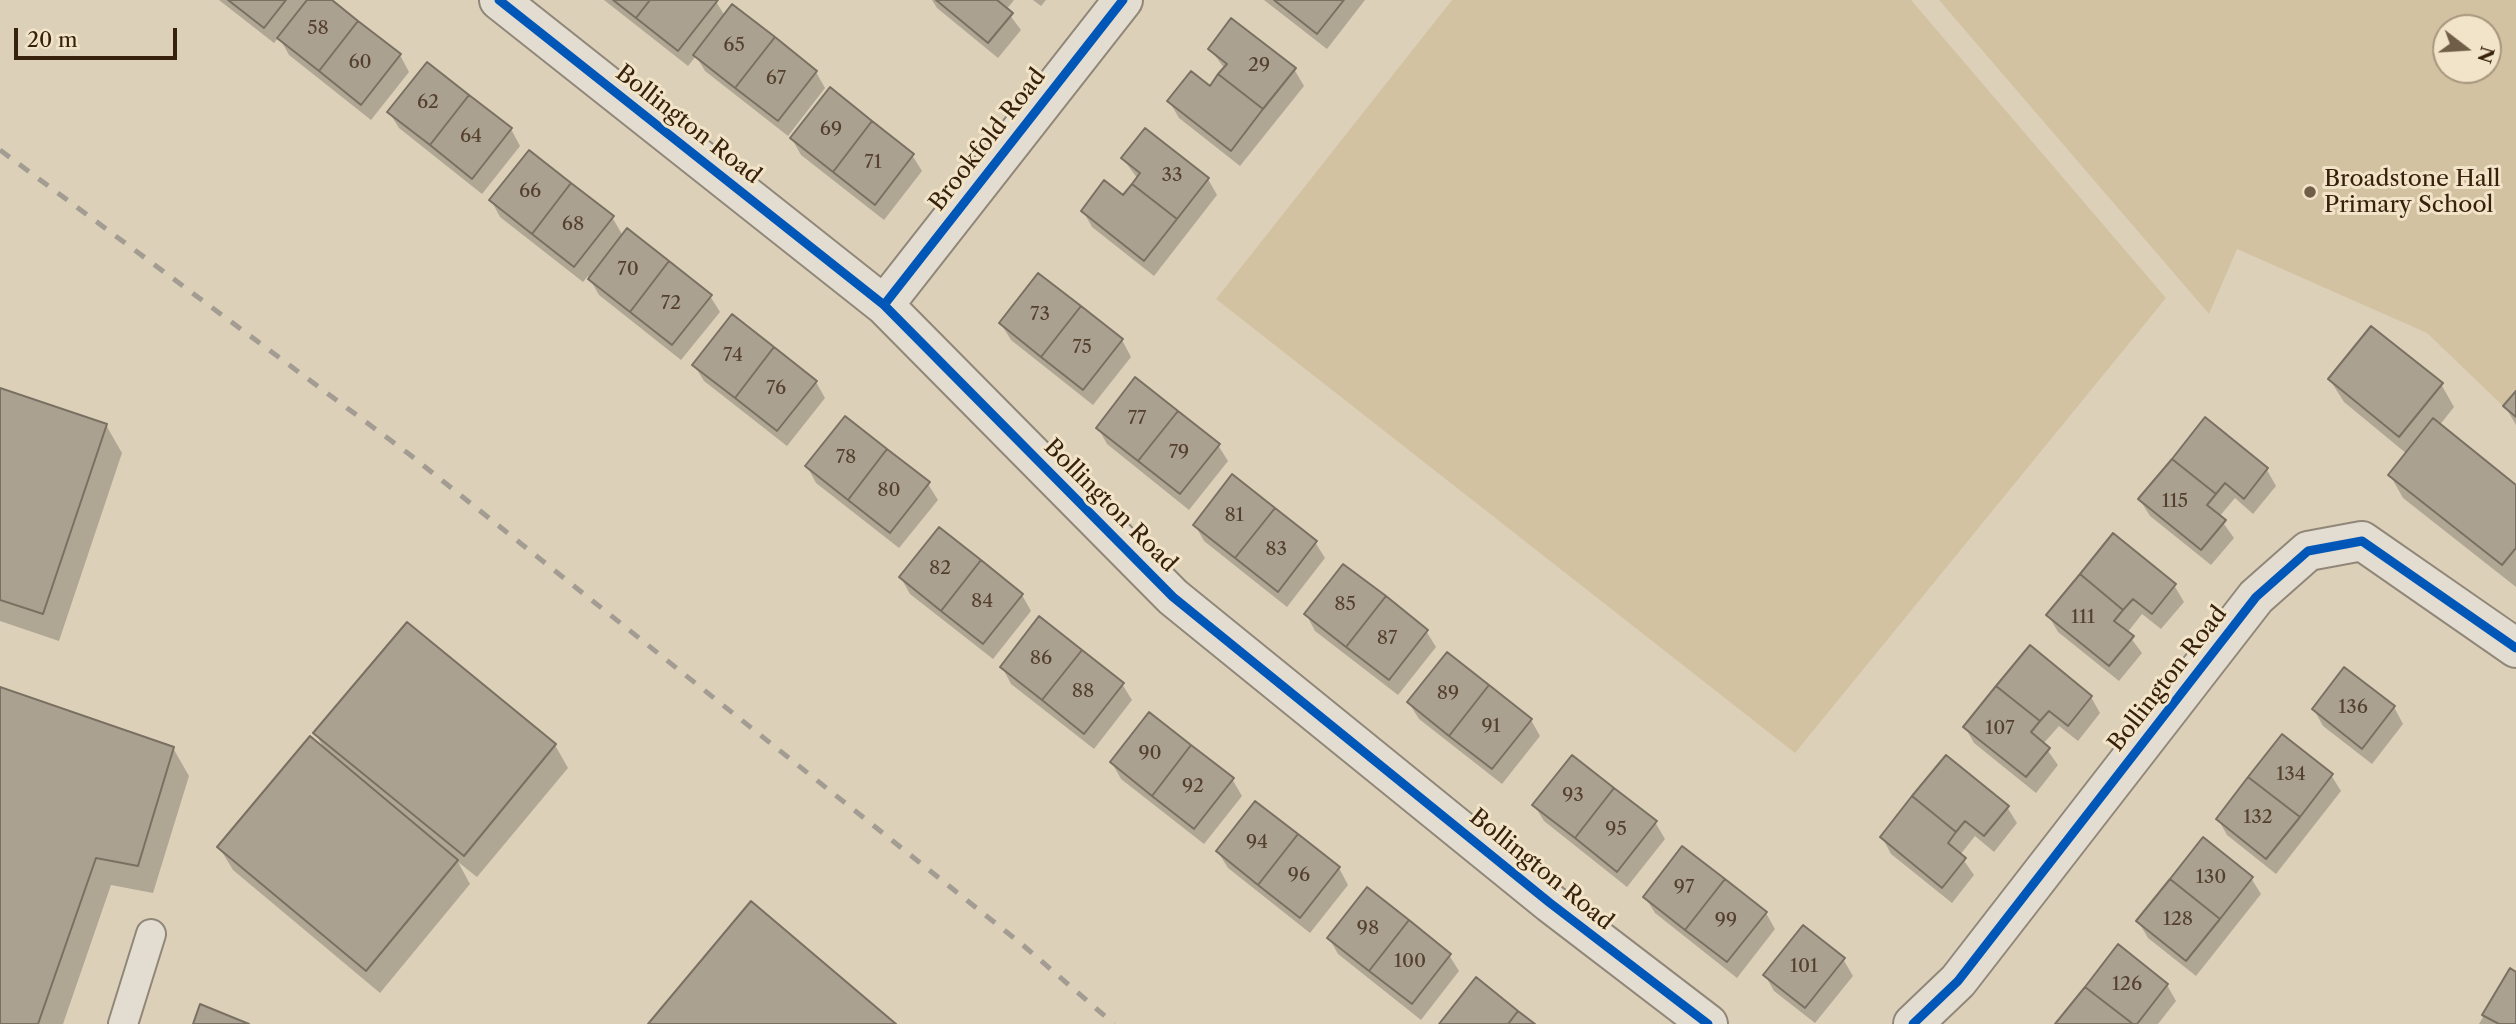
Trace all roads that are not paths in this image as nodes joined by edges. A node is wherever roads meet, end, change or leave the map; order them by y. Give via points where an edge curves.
1 (499, 0) edge
2 (1123, 0) edge
3 (884, 304) junction
4 (2516, 648) edge
5 (151, 934) dead end
6 (123, 1024) edge
7 (1708, 1024) edge
8 (1913, 1024) edge

1 - 3 street, Bollington Road
2 - 3 street, Brookfold Road
3 - 7 street, Bollington Road via 1173,597 1550,903
4 - 8 street, Bollington Road via 2362,541 2308,551 2256,597 1958,981
5 - 6 lane

